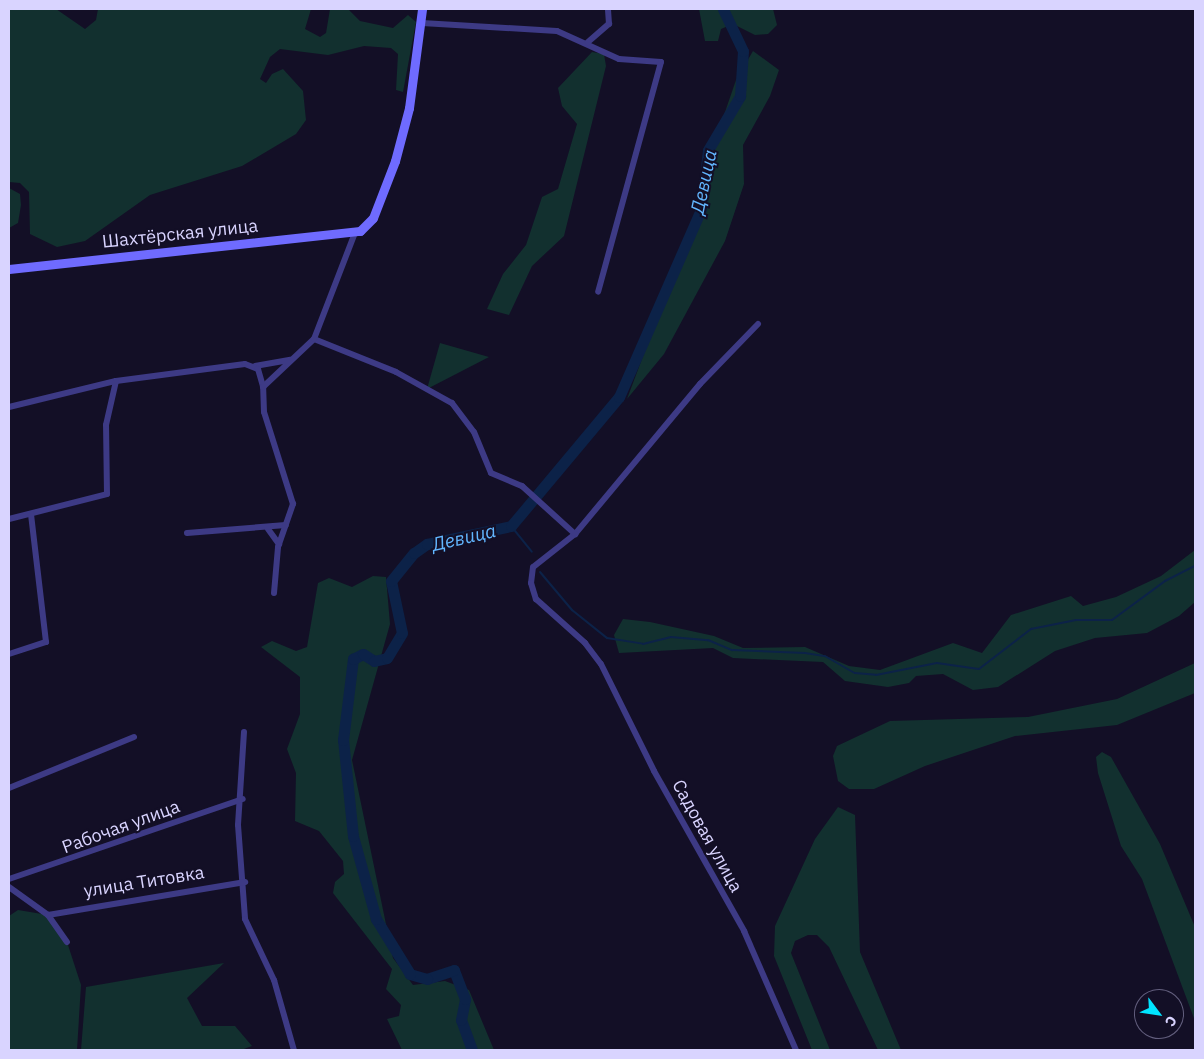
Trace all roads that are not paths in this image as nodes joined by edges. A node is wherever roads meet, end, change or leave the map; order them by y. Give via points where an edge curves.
1 (422, 9) edge
2 (608, 9) edge
3 (422, 23) junction
4 (588, 42) junction
5 (355, 233) junction
6 (9, 269) edge
7 (598, 292) dead end
8 (758, 324) dead end
9 (314, 339) junction
10 (292, 360) junction
11 (255, 366) junction
12 (116, 381) junction
13 (263, 387) junction
14 (9, 407) edge
15 (31, 514) junction
16 (9, 519) edge
17 (286, 525) junction
18 (268, 528) junction
19 (187, 533) dead end
20 (575, 534) junction
21 (279, 544) junction
22 (274, 593) dead end
23 (9, 654) edge
24 (244, 732) dead end
25 (134, 737) dead end
26 (9, 788) edge
27 (243, 799) junction
28 (9, 879) edge
29 (245, 882) junction
30 (9, 887) edge
31 (48, 915) junction
32 (66, 942) dead end
33 (294, 1050) edge
34 (796, 1050) edge

1 - 3 street
2 - 4 street via 609,24
3 - 4 street via 557,31
3 - 5 street via 395,162 373,218
4 - 7 street via 619,59 661,62
5 - 6 street, Шахтёрская улица
5 - 9 street
8 - 20 street, Садовая улица via 700,384
9 - 10 street
9 - 20 street via 396,372 452,403 474,432 491,473 522,486
10 - 11 street
10 - 13 street
11 - 12 street
11 - 13 street
12 - 14 street
12 - 15 street via 106,425 107,494
13 - 17 street via 264,412 293,504
15 - 16 street
15 - 23 street via 46,642
17 - 18 street
17 - 21 street
18 - 19 street
18 - 21 street
20 - 34 street, Садовая улица via 534,567 531,583 542,605 582,640 601,664 654,771 744,931
21 - 22 street
24 - 27 street
25 - 26 street
27 - 28 street, Рабочая улица
27 - 29 street via 238,825
29 - 31 street, улица Титовка
29 - 33 street via 245,919 274,980
30 - 31 street
31 - 32 street

